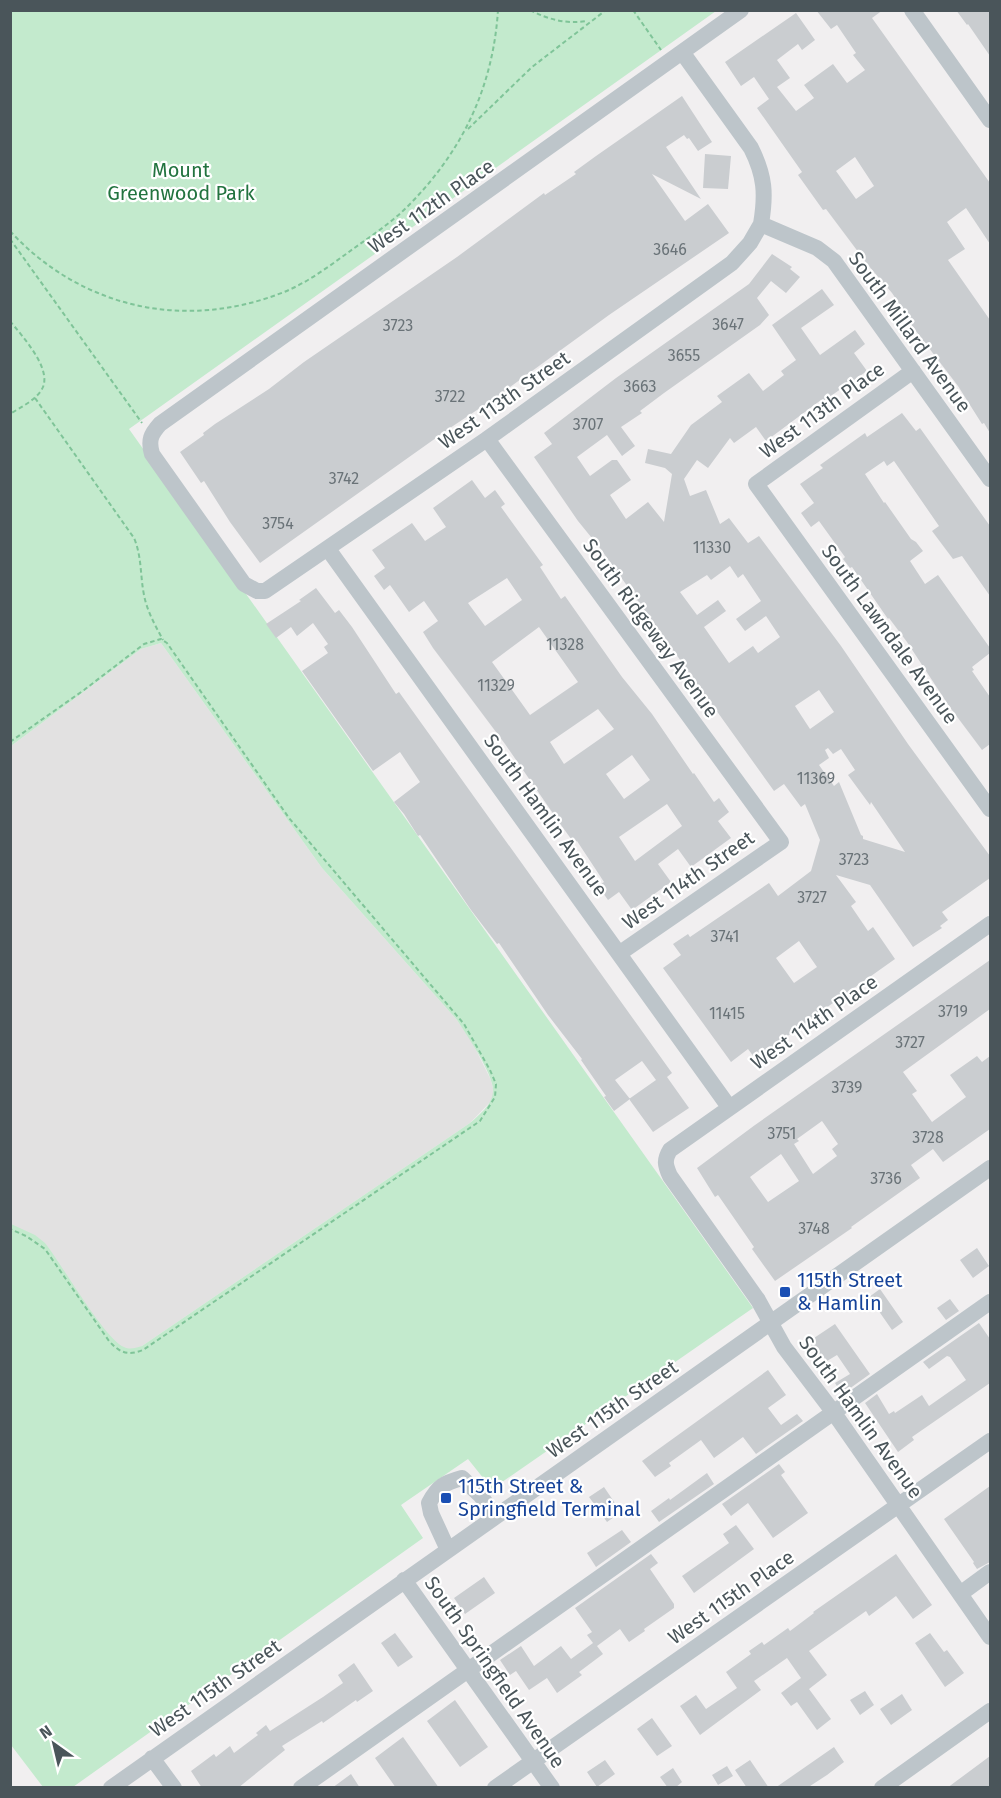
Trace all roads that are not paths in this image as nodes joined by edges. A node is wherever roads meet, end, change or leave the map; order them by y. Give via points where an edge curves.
1 (741, 10) edge
2 (912, 10) edge
3 (682, 52) junction
4 (990, 120) edge
5 (761, 224) junction
6 (913, 371) junction
7 (487, 439) junction
8 (990, 479) edge
9 (756, 484) joint
10 (328, 549) junction
11 (257, 591) joint
12 (990, 809) edge
13 (781, 842) joint
14 (990, 924) edge
15 (620, 953) junction
16 (729, 1107) junction
17 (665, 1157) joint
18 (990, 1168) edge
19 (990, 1302) edge
20 (771, 1323) junction
21 (834, 1413) junction
22 (990, 1441) edge
23 (899, 1505) junction
24 (495, 1517) junction
25 (448, 1550) junction
26 (990, 1572) edge
27 (404, 1580) junction
28 (960, 1594) junction
29 (990, 1637) edge
30 (468, 1670) junction
31 (990, 1711) edge
32 (152, 1758) junction
33 (532, 1760) junction
34 (111, 1788) edge
35 (174, 1788) edge
36 (301, 1788) edge
37 (495, 1788) edge
38 (552, 1788) edge
39 (882, 1788) edge

1 - 3 street, West 112th Place
2 - 4 street
3 - 5 street via 759,165 765,198
3 - 11 street, West 112th Place via 151,434 152,454 244,584
5 - 6 street, South Millard Avenue via 800,239 834,261
5 - 7 street, West 113th Street via 732,263
6 - 8 street, South Millard Avenue
6 - 9 street, West 113th Place
7 - 10 street, West 113th Street
7 - 13 street, South Ridgeway Avenue
9 - 12 street, South Lawndale Avenue
10 - 11 street, West 113th Street via 273,587
10 - 15 street, South Hamlin Avenue
13 - 15 street, West 114th Street
14 - 16 street, West 114th Place
15 - 16 street, South Hamlin Avenue
16 - 17 street, West 114th Place
17 - 20 street, South Hamlin Avenue via 670,1176
18 - 20 street, West 115th Street
19 - 21 street
20 - 21 street, South Hamlin Avenue via 784,1347
20 - 24 street, West 115th Street
21 - 23 street, South Hamlin Avenue
21 - 30 street
22 - 23 street, West 115th Place
23 - 28 street, South Hamlin Avenue
23 - 33 street, West 115th Place
24 - 25 street, West 115th Street
24 - 25 street via 462,1478 446,1482 429,1503
25 - 27 street, West 115th Street
26 - 28 street
27 - 30 street, South Springfield Avenue
27 - 32 street, West 115th Street
28 - 29 street, South Hamlin Avenue
30 - 33 street, South Springfield Avenue
30 - 36 street
31 - 39 street
32 - 34 street, West 115th Street
32 - 35 street
33 - 37 street, West 115th Place
33 - 38 street, South Springfield Avenue

